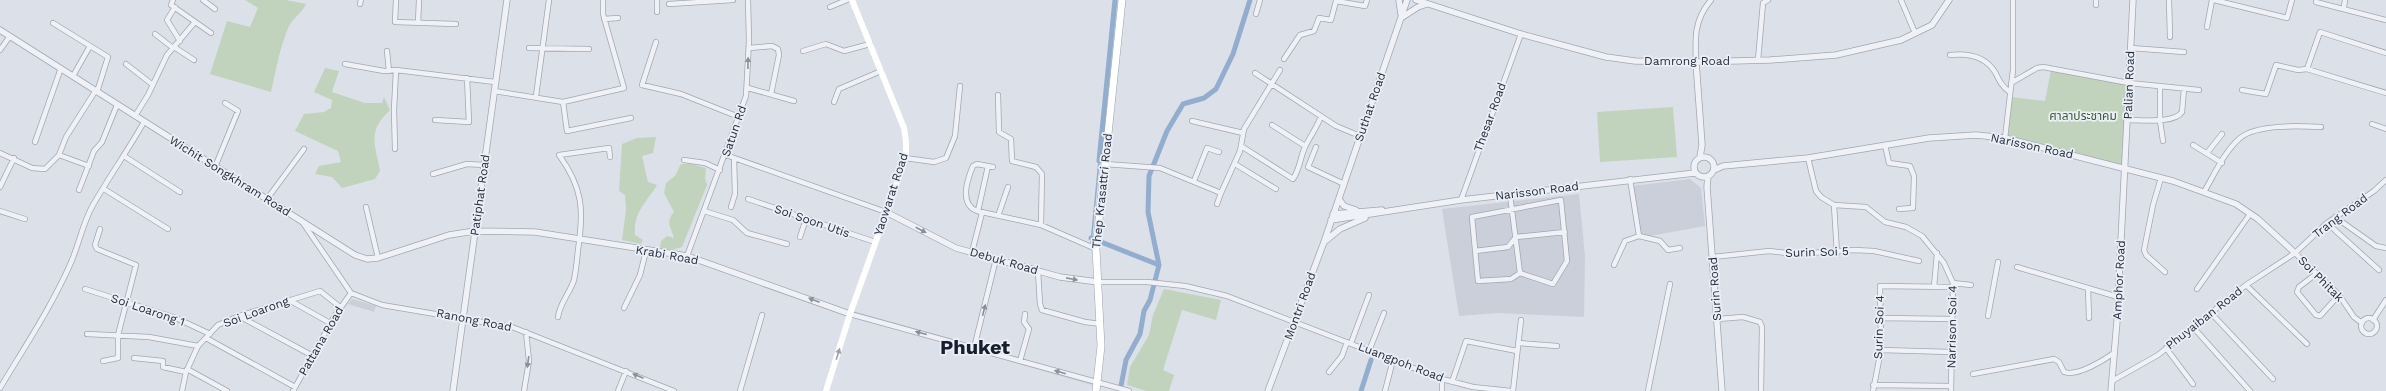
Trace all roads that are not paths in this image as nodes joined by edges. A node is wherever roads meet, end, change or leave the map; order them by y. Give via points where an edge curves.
1 (173, 0) edge
2 (204, 0) edge
3 (396, 0) edge
4 (419, 0) edge
5 (507, 0) edge
6 (549, 0) edge
7 (603, 0) edge
8 (658, 0) edge
9 (733, 0) edge
10 (748, 0) edge
11 (847, 0) edge
12 (852, 0) edge
13 (1122, 0) edge
14 (1260, 0) edge
15 (1367, 0) edge
16 (1399, 0) edge
17 (1407, 0) edge
18 (1416, 0) edge
19 (1711, 0) edge
20 (1768, 0) edge
21 (1901, 0) edge
22 (1948, 0) edge
23 (2013, 0) edge
24 (2133, 0) edge
25 (2169, 0) edge
26 (2213, 0) edge
27 (2292, 0) edge
28 (2346, 0) edge
29 (703, 1) edge
30 (2316, 2) dead end
31 (2329, 2) edge
32 (669, 4) dead end
33 (1428, 4) junction
34 (830, 7) dead end
35 (175, 8) junction
36 (215, 8) dead end
37 (2344, 8) junction
38 (657, 12) dead end
39 (1256, 14) dead end
40 (618, 18) dead end
41 (604, 19) junction
42 (1401, 19) junction
43 (2386, 20) edge
44 (195, 22) junction
45 (53, 23) dead end
46 (418, 23) junction
47 (456, 24) dead end
48 (2207, 27) dead end
49 (0, 30) edge
50 (211, 32) dead end
51 (1915, 33) junction
52 (155, 34) dead end
53 (1521, 34) junction
54 (10, 36) junction
55 (2170, 36) dead end
56 (180, 41) junction
57 (656, 42) dead end
58 (870, 44) junction
59 (90, 46) junction
60 (174, 48) junction
61 (529, 48) dead end
62 (749, 48) junction
63 (2131, 48) junction
64 (543, 49) junction
65 (588, 49) dead end
66 (0, 50) edge
67 (387, 51) dead end
68 (804, 51) dead end
69 (2184, 52) dead end
70 (2386, 53) edge
71 (1950, 55) dead end
72 (1284, 59) dead end
73 (194, 60) dead end
74 (1758, 60) junction
75 (1696, 62) junction
76 (126, 64) dead end
77 (346, 64) dead end
78 (61, 68) junction
79 (2307, 68) junction
80 (396, 70) junction
81 (1280, 70) dead end
82 (389, 71) junction
83 (881, 71) junction
84 (1255, 73) dead end
85 (73, 76) junction
86 (467, 78) junction
87 (495, 82) junction
88 (2012, 83) junction
89 (2129, 83) junction
90 (1272, 84) junction
91 (153, 85) junction
92 (960, 86) dead end
93 (2160, 86) junction
94 (748, 88) junction
95 (2184, 89) junction
96 (494, 90) junction
97 (2199, 90) dead end
98 (2242, 90) dead end
99 (96, 91) junction
100 (2010, 92) junction
101 (2386, 93) edge
102 (771, 94) junction
103 (998, 95) dead end
104 (536, 96) junction
105 (794, 101) dead end
106 (563, 102) junction
107 (834, 102) dead end
108 (225, 103) dead end
109 (117, 105) junction
110 (135, 116) junction
111 (1321, 116) junction
112 (739, 117) junction
113 (631, 118) dead end
114 (435, 120) dead end
115 (2128, 120) junction
116 (2160, 120) junction
117 (1192, 121) dead end
118 (144, 122) junction
119 (2372, 124) dead end
120 (1272, 125) dead end
121 (2321, 127) dead end
122 (2386, 129) edge
123 (1244, 133) junction
124 (2222, 134) dead end
125 (1360, 136) junction
126 (2005, 138) junction
127 (2163, 141) dead end
128 (35, 142) dead end
129 (1885, 145) junction
130 (2193, 145) dead end
131 (1241, 146) junction
132 (1305, 146) junction
133 (1316, 147) dead end
134 (304, 149) dead end
135 (395, 149) dead end
136 (1219, 152) dead end
137 (0, 153) edge
138 (2207, 153) junction
139 (59, 155) junction
140 (726, 155) junction
141 (124, 156) junction
142 (610, 157) dead end
143 (1703, 157) junction
144 (14, 158) junction
145 (734, 158) junction
146 (905, 158) junction
147 (1808, 158) junction
148 (684, 160) dead end
149 (2222, 163) junction
150 (1105, 164) junction
151 (1235, 164) junction
152 (484, 165) junction
153 (88, 166) junction
154 (215, 167) junction
155 (1714, 167) junction
156 (2125, 169) junction
157 (720, 170) junction
158 (1694, 170) junction
159 (433, 174) dead end
160 (1705, 177) junction
161 (2160, 178) junction
162 (1630, 179) junction
163 (2386, 180) edge
164 (1194, 181) junction
165 (1344, 184) junction
166 (0, 187) edge
167 (1008, 187) dead end
168 (104, 189) junction
169 (1276, 189) dead end
170 (79, 190) dead end
171 (180, 192) dead end
172 (1221, 192) junction
173 (2204, 192) junction
174 (1510, 195) junction
175 (1339, 198) junction
176 (267, 199) junction
177 (748, 199) dead end
178 (1461, 200) junction
179 (1217, 204) dead end
180 (1834, 205) junction
181 (366, 207) dead end
182 (731, 207) dead end
183 (1513, 208) junction
184 (1899, 209) dead end
185 (1388, 210) junction
186 (0, 211) edge
187 (704, 211) junction
188 (1360, 211) junction
189 (886, 212) junction
190 (980, 212) junction
191 (1374, 214) junction
192 (2250, 214) junction
193 (998, 216) junction
194 (1332, 217) junction
195 (2334, 217) junction
196 (25, 219) dead end
197 (806, 219) junction
198 (302, 221) junction
199 (2327, 223) junction
200 (1041, 225) junction
201 (168, 228) dead end
202 (100, 229) dead end
203 (475, 231) junction
204 (1565, 232) junction
205 (322, 234) junction
206 (1639, 236) junction
207 (800, 237) dead end
208 (1516, 237) junction
209 (580, 238) junction
210 (316, 242) junction
211 (875, 242) junction
212 (1324, 242) junction
213 (788, 244) dead end
214 (1096, 247) junction
215 (1680, 248) dead end
216 (2386, 248) edge
217 (646, 251) junction
218 (1475, 251) junction
219 (972, 252) junction
220 (1837, 252) junction
221 (2295, 253) junction
222 (1937, 254) junction
223 (687, 256) junction
224 (1713, 257) junction
225 (378, 258) junction
226 (996, 259) junction
227 (1919, 261) dead end
228 (1998, 262) dead end
229 (1614, 265) dead end
230 (2016, 267) dead end
231 (2379, 270) dead end
232 (1038, 271) junction
233 (2165, 272) dead end
234 (1520, 273) junction
235 (2316, 274) junction
236 (1098, 282) junction
237 (1670, 284) dead end
238 (1953, 285) junction
239 (1971, 285) dead end
240 (1934, 286) junction
241 (2246, 286) junction
242 (2088, 288) junction
243 (85, 289) dead end
244 (2197, 290) dead end
245 (351, 293) junction
246 (1369, 295) dead end
247 (2339, 295) junction
248 (2118, 297) junction
249 (289, 300) junction
250 (2386, 300) edge
251 (127, 303) junction
252 (340, 307) junction
253 (624, 308) dead end
254 (1384, 313) dead end
255 (2211, 313) junction
256 (850, 314) junction
257 (1025, 314) dead end
258 (762, 315) dead end
259 (238, 316) junction
260 (1988, 316) dead end
261 (558, 317) dead end
262 (463, 318) junction
263 (1881, 318) junction
264 (2089, 318) dead end
265 (1718, 319) junction
266 (1952, 319) junction
267 (1521, 320) dead end
268 (2373, 320) junction
269 (1295, 321) junction
270 (330, 323) junction
271 (2362, 323) junction
272 (1101, 324) junction
273 (2193, 327) junction
274 (526, 332) junction
275 (87, 334) dead end
276 (118, 335) junction
277 (208, 336) junction
278 (1349, 343) junction
279 (1518, 343) junction
280 (2307, 344) dead end
281 (198, 346) junction
282 (1557, 346) dead end
283 (974, 348) junction
284 (2166, 348) junction
285 (1881, 350) junction
286 (1369, 351) junction
287 (1517, 351) junction
288 (1951, 352) junction
289 (2114, 353) junction
290 (313, 356) junction
291 (134, 358) dead end
292 (1393, 360) junction
293 (103, 361) dead end
294 (1020, 361) junction
295 (187, 371) junction
296 (626, 371) junction
297 (1330, 372) dead end
298 (1973, 374) dead end
299 (1442, 379) junction
300 (2273, 379) dead end
301 (2112, 380) junction
302 (1452, 382) junction
303 (1098, 383) junction
304 (2193, 384) dead end
305 (1874, 385) junction
306 (0, 388) edge
307 (294, 389) edge
308 (1951, 389) edge
309 (182, 391) edge
310 (227, 391) edge
311 (453, 391) edge
312 (524, 391) edge
313 (618, 391) edge
314 (674, 391) edge
315 (740, 391) edge
316 (826, 391) edge
317 (1096, 391) edge
318 (1128, 391) edge
319 (1268, 391) edge
320 (1385, 391) edge
321 (1442, 391) edge
322 (1512, 391) edge
323 (1648, 391) edge
324 (1722, 391) edge
325 (1761, 391) edge
326 (1873, 391) edge
327 (2111, 391) edge
328 (2250, 391) edge

1 - 35 street via 171,4
2 - 36 street
3 - 46 street via 395,22
4 - 46 street
5 - 87 street, Patiphat Road
6 - 64 street
7 - 41 street
8 - 38 street
9 - 29 street
10 - 62 street, Satun Rd
11 - 34 street
12 - 58 main road, Yaowarat Road
13 - 150 main road, Thep Krasattri Road
14 - 39 street
15 - 72 street via 1365,6 1336,0 1331,20 1319,18 1314,31 1300,35
16 - 42 street
17 - 42 street, Suthat Road
18 - 33 street, Damrong Road
19 - 75 street via 1698,20 1695,31
20 - 74 street via 1764,3 1760,18
21 - 51 street
22 - 51 street, Damrong Road via 1932,25
23 - 88 street
24 - 63 street, Palian Road
25 - 55 street
26 - 27 street via 2287,18
26 - 48 street
28 - 37 street
29 - 32 street
30 - 31 street
31 - 37 street
33 - 42 street via 1418,7
33 - 53 street, Damrong Road
35 - 44 street
35 - 56 street via 167,20
37 - 43 street
40 - 41 street
41 - 106 street via 624,88
42 - 125 street, Suthat Road
44 - 50 street
44 - 56 street
45 - 59 street
46 - 47 street
49 - 54 street, Wichit Songkhram Road
51 - 74 street, Damrong Road via 1902,40 1836,55
52 - 60 street
53 - 75 street, Damrong Road via 1606,57
53 - 178 street, Thesar Road
54 - 66 street
54 - 78 street, Wichit Songkhram Road
56 - 60 street
57 - 112 street via 642,85 681,94
58 - 68 street via 844,51 826,44
58 - 83 main road, Yaowarat Road
59 - 85 street
59 - 99 street via 108,57
60 - 73 street
60 - 91 street via 167,55
61 - 64 street
94 -> 62 street, Satun Rd
62 - 102 street via 772,46 778,49 780,55
63 - 69 street
63 - 89 street, Palian Road
64 - 65 street
64 - 104 street
67 - 82 street
70 - 79 street via 2320,32
71 - 100 street via 1967,54 1978,57 1990,66 2001,84
74 - 75 street, Damrong Road
75 - 143 street
76 - 91 street
77 - 82 street
78 - 85 street, Wichit Songkhram Road
78 - 128 street
79 - 98 street via 2298,70 2276,65 2266,94
79 - 101 street
80 - 82 street
80 - 86 street
80 - 135 street
81 - 90 street
83 - 107 street via 840,89
83 - 146 main road, Yaowarat Road via 904,128
84 - 90 street
85 - 99 street, Wichit Songkhram Road
86 - 87 street
86 - 114 street via 469,122
87 - 96 street, Patiphat Road
88 - 89 street via 2043,67
88 - 100 street
89 - 93 street
89 - 115 street, Palian Road
90 - 111 street
90 - 123 street
91 - 110 street
92 - 146 street via 955,136 946,158 934,162
93 - 95 street
93 - 116 street
94 - 102 street
94 - 112 street, Satun Rd
95 - 97 street
95 - 116 street via 2180,114
96 - 104 street
96 - 152 street, Patiphat Road
99 - 109 street, Wichit Songkhram Road
99 - 139 street via 66,137
100 - 126 street
102 - 105 street
103 - 200 street via 999,132 1010,138 1012,160 1036,167 1042,174
104 - 106 street
106 - 113 street via 567,130
108 - 154 street via 238,111
109 - 110 street, Wichit Songkhram Road
109 - 153 street via 102,142 94,151
110 - 118 street, Wichit Songkhram Road
111 - 125 street via 1336,126
111 - 132 street via 1316,131
112 - 140 street, Satun Rd
115 - 116 street
115 - 156 street, Palian Road
116 - 127 street
117 - 123 street
118 - 141 street
118 - 154 street, Wichit Songkhram Road
119 - 122 street
120 - 132 street
121 - 149 street via 2288,125 2243,136
123 - 131 street
124 - 138 street
125 - 165 street, Suthat Road
126 - 129 street, Narisson Road via 1976,135
126 - 156 street, Narisson Road
129 - 147 street, Narisson Road
129 - 184 street via 1889,163 1910,166 1914,176 1913,208
130 - 138 street
131 - 132 street via 1293,179 1298,172
131 - 151 street
133 - 165 street via 1307,166
134 - 176 street
136 - 164 street via 1207,148
137 - 144 street
138 - 149 street
139 - 144 street via 44,169 32,168
139 - 153 street
140 - 145 street, Debuk Road
140 - 157 street, Satun Rd
141 - 168 street
141 - 171 street
142 - 209 street via 609,148 559,155 570,170 578,194 583,217
143 - 155 street
143 - 158 street, Narisson Road via 1695,161
144 - 166 street
145 - 182 street via 735,194
145 - 189 street, Debuk Road
146 - 189 main road, Yaowarat Road
147 - 155 street, Narisson Road
147 - 180 street via 1816,191
148 - 157 street via 705,163
149 - 173 street
150 - 164 street via 1160,168
150 - 214 main road, Thep Krasattri Road
151 - 169 street
151 - 172 street
152 - 159 street via 467,164
152 - 203 street, Patiphat Road
153 - 170 street
154 - 176 street, Wichit Songkhram Road
155 - 160 street
156 - 161 street, Narisson Road
156 - 248 street, Amphor Road
157 - 187 street, Satun Rd
158 - 160 street
158 - 162 street, Narisson Road
160 - 224 street, Surin Road
161 - 173 street, Narisson Road
161 - 233 street via 2144,250 2146,255
162 - 174 street, Narisson Road
162 - 206 street
163 - 195 street, Trang Road via 2374,191
164 - 172 street
165 - 175 street, Suthat Road
167 - 193 street
168 - 201 street
168 - 306 street via 84,224 69,267 50,304
172 - 179 street
173 - 192 street, Narisson Road via 2236,204
174 - 178 street, Narisson Road
174 - 183 street
175 - 188 street via 1344,206
175 - 194 street, Suthat Road
176 - 198 street, Wichit Songkhram Road
177 - 197 street, Soi Soon Utis
178 - 185 street, Narisson Road
180 - 220 street
180 - 222 street, Narrison Soi 4 via 1866,207 1876,218 1906,227 1922,236
181 - 225 street
183 - 204 street via 1561,200
183 - 208 street
183 - 218 street via 1472,216
185 - 188 street, Narisson Road
185 - 191 street, Narisson Road
186 - 196 street
187 - 213 street via 734,220 747,233
187 - 223 street, Satun Rd
188 - 194 street, Narisson Road
189 - 211 main road, Yaowarat Road
189 -> 219 street, Debuk Road via 946,244
190 - 190 street via 971,208 966,198 968,181 975,164 990,166
190 - 193 street
190 - 219 street
191 - 194 street, Narisson Road
191 - 212 street via 1351,223
192 - 221 street, Narisson Road
192 - 244 street
193 - 200 street
194 - 212 street, Montri Road
195 - 199 street, Trang Road
195 - 216 street via 2376,246
197 - 207 street
197 - 211 street, Soi Soon Utis
198 - 205 street, Wichit Songkhram Road
198 - 210 street
199 - 221 street, Trang Road
199 - 231 street
200 - 214 street
202 - 251 street via 95,245 98,249 136,265
203 - 209 street, Krabi Road via 535,232
203 - 225 street, Wichit Songkhram Road via 449,235
203 - 262 street, Patiphat Road
204 - 208 street
204 - 234 street via 1567,261 1553,284
205 - 210 street via 317,235
205 - 225 street, Wichit Songkhram Road via 355,255 367,259
206 - 215 street via 1660,241 1668,250
206 - 229 street via 1625,241
208 - 218 street via 1508,247
208 - 234 street
209 - 217 street, Krabi Road
209 - 261 street via 574,281 562,301
210 - 245 street
211 - 256 main road, Yaowarat Road
212 - 269 street, Montri Road
214 - 236 main road, Thep Krasattri Road
217 - 223 street, Krabi Road
217 - 253 street via 640,275
218 - 234 street via 1478,281 1511,279
219 - 226 street, Debuk Road
220 - 224 street, Surin Soi 5 via 1796,254 1769,251
220 - 227 street, Surin Soi 5 via 1874,251
221 - 235 street, Soi Phitak
221 - 241 street, Phuyaiban Road
222 - 238 street, Narrison Soi 4 via 1944,263
222 - 240 street
256 -> 223 street, Krabi Road
224 - 265 street, Surin Road
226 - 232 street, Debuk Road
283 -> 226 street
228 - 260 street
230 - 242 street
232 -> 236 street, Debuk Road
232 - 272 street via 1042,310
235 - 247 street, Soi Phitak
235 - 247 street via 2298,287 2297,292 2313,313 2320,316
236 - 269 street, Debuk Road via 1185,286 1227,296
236 - 272 main road, Thep Krasattri Road
237 - 323 street
238 - 239 street
238 - 240 street
238 - 266 street, Narrison Soi 4
240 - 263 street, Surin Soi 4 via 1880,286
241 - 255 street, Phuyaiban Road
241 - 280 street
242 - 248 street
242 - 264 street
243 - 251 street, Soi Loarong 1
245 - 252 street, Pattana Road
245 - 262 street, Ranong Road via 382,305
246 - 278 street
247 - 271 street, Soi Phitak via 2354,317
248 - 289 street, Amphor Road
249 - 252 street, Soi Loarong via 320,291
249 - 259 street, Soi Loarong
249 - 270 street
250 - 268 street, Soi Phitak
251 - 276 street
251 - 277 street, Soi Loarong 1 via 176,318
252 - 270 street, Pattana Road
254 - 286 street
255 - 273 street, Phuyaiban Road
255 - 300 street
283 -> 256 street
316 -> 256 main road, Yaowarat Road
257 - 294 street via 1024,322 1029,329
258 - 315 street
259 - 277 street, Soi Loarong via 218,325
259 - 290 street
262 - 274 street, Ranong Road
262 - 311 street, Patiphat Road
263 - 266 street
263 - 285 street, Surin Soi 4
265 - 324 street, Surin Road
265 - 325 street via 1743,318 1760,322
266 - 288 street, Narrison Soi 4
267 - 279 street
268 - 271 street via 2366,319
268 - 271 street, Soi Phitak via 2376,328 2370,333 2363,331
269 - 278 street, Luangpoh Road
269 - 319 street, Montri Road
270 - 290 street, Pattana Road
272 - 303 main road, Thep Krasattri Road via 1102,346
273 - 284 street, Phuyaiban Road
273 - 328 street
274 - 296 street, Ranong Road
274 -> 312 street via 529,361
275 - 276 street
276 - 281 street via 149,337
276 - 293 street via 118,358
277 - 281 street, Soi Loarong
277 - 307 street, Soi Loarong 1
278 - 286 street, Luangpoh Road
278 - 297 street
279 - 282 street
279 - 287 street
281 - 295 street, Soi Loarong
283 - 294 street
284 - 301 street, Phuyaiban Road
284 - 304 street
285 - 288 street
285 - 305 street, Surin Soi 4
286 - 292 street, Luangpoh Road
287 - 302 street via 1466,341
287 - 322 street
288 - 308 street, Narrison Soi 4
289 - 298 street via 2097,364 2072,372 2064,372 2059,362 2054,359
289 - 301 street, Amphor Road
290 - 307 street, Pattana Road
291 - 295 street via 163,361 163,368
292 - 299 street, Luangpoh Road
292 - 320 street
303 -> 294 street
295 - 309 street, Soi Loarong
295 - 310 street
296 - 313 street
314 -> 296 street, Ranong Road
299 - 302 street, Luangpoh Road
299 - 321 street
301 - 327 street, Amphor Road
302 - 322 street, Luangpoh Road
303 - 317 main road, Thep Krasattri Road
303 - 318 street
305 - 308 street
305 - 326 street, Surin Soi 4

